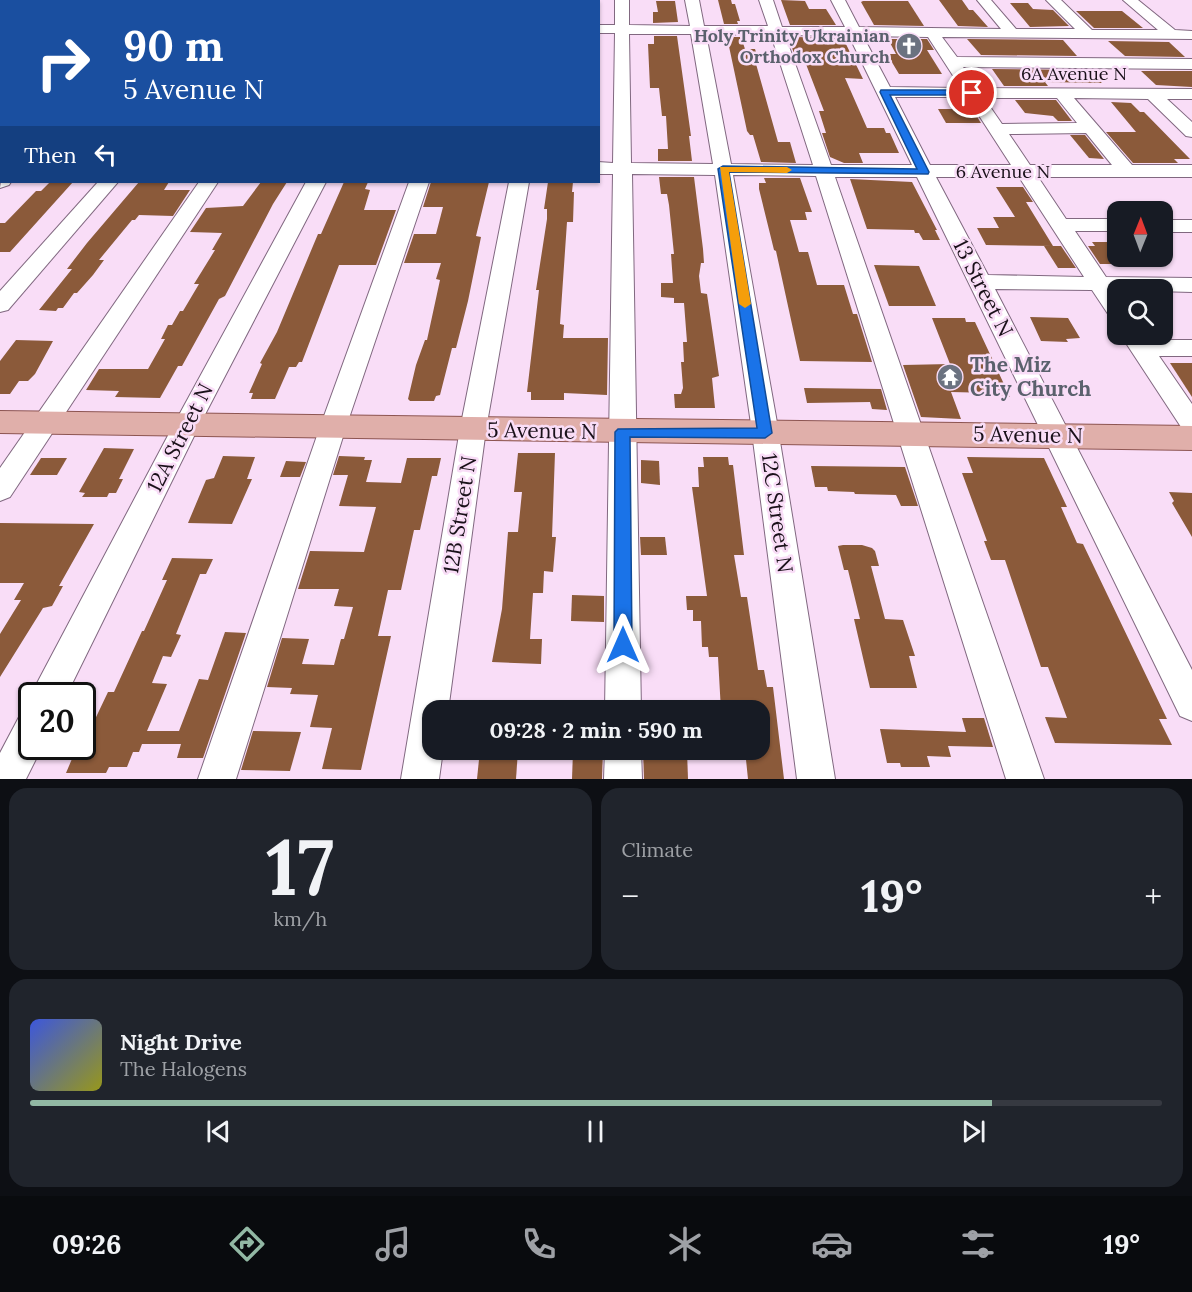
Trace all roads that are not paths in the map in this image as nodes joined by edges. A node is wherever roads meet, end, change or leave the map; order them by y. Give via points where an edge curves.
1 (622, 0) edge
2 (692, 0) edge
3 (766, 0) edge
4 (838, 0) edge
5 (984, 0) edge
6 (1053, 0) edge
7 (1130, 0) edge
8 (611, 29) edge
9 (697, 30) junction
10 (776, 30) junction
11 (853, 31) junction
12 (932, 32) junction
13 (1012, 33) junction
14 (1081, 34) junction
15 (1172, 35) junction
16 (1192, 35) edge
17 (950, 62) junction
18 (1102, 64) junction
19 (1192, 64) edge
20 (884, 92) junction
21 (972, 93) junction
22 (1061, 93) junction
23 (1131, 94) junction
24 (1153, 94) junction
25 (1192, 94) edge
26 (1091, 128) junction
27 (998, 129) junction
28 (1192, 132) edge
29 (611, 168) edge
30 (723, 169) junction
31 (825, 171) junction
32 (1127, 171) junction
33 (1192, 171) edge
34 (924, 172) junction
35 (1026, 172) junction
36 (107, 183) edge
37 (207, 183) edge
38 (315, 183) edge
39 (419, 183) edge
40 (519, 183) edge
41 (1061, 225) junction
42 (1107, 225) edge
43 (1173, 226) edge
44 (1192, 226) edge
45 (980, 282) junction
46 (1099, 284) junction
47 (1192, 285) edge
48 (1107, 296) edge
49 (0, 305) edge
50 (1140, 345) edge
51 (1168, 345) edge
52 (1192, 348) edge
53 (0, 422) edge
54 (44, 423) junction
55 (1192, 424) edge
56 (186, 426) junction
57 (333, 427) junction
58 (473, 429) junction
59 (623, 432) junction
60 (765, 433) junction
61 (909, 433) junction
62 (1057, 436) junction
63 (1192, 438) edge
64 (0, 490) edge
65 (55, 682) edge
66 (623, 700) edge
67 (1192, 705) edge
68 (18, 756) edge
69 (623, 760) edge
70 (6, 779) edge
71 (217, 779) edge
72 (420, 779) edge
73 (623, 779) edge
74 (816, 779) edge
75 (1025, 779) edge

1 - 8 street
2 - 9 street, 12C Street N
3 - 10 street
4 - 11 street, 13 Street N
5 - 13 street
6 - 14 street
7 - 15 street
8 - 9 street
8 - 29 street
9 - 10 street
9 - 30 street, 12C Street N
10 - 11 street
10 - 31 street
11 - 12 street
11 - 20 street, 13 Street N
12 - 13 street
12 - 17 street
13 - 14 street
14 - 15 street
14 - 18 street
15 - 16 street
17 - 18 street
17 - 21 street
18 - 19 street
18 - 23 street
20 - 21 street, 6A Avenue N
20 - 34 street, 13 Street N
21 - 22 street, 6A Avenue N
21 - 27 street
22 - 23 street, 6A Avenue N
22 - 26 street
23 - 24 street, 6A Avenue N
24 - 25 street, 6A Avenue N
24 - 28 street
26 - 27 street
26 - 32 street
27 - 35 street
29 - 30 street, 6 Avenue N
29 - 59 street
30 - 31 street, 6 Avenue N
30 - 60 street, 12C Street N
31 - 34 street, 6 Avenue N
31 - 61 street
32 - 33 street, 6 Avenue N
32 - 35 street, 6 Avenue N
34 - 35 street, 6 Avenue N
34 - 45 street, 13 Street N
35 - 41 street
36 - 49 street
37 - 54 street
38 - 56 street, 12A Street N
39 - 57 street
40 - 58 street, 12B Street N
41 - 42 street
41 - 46 street
43 - 44 street
45 - 46 street
45 - 62 street, 13 Street N
46 - 47 street
46 - 48 street
50 - 55 street
51 - 52 street
53 - 54 main road, 5 Avenue N
54 - 56 main road, 5 Avenue N
54 - 64 street
56 - 57 main road, 5 Avenue N
56 - 65 street, 12A Street N
57 - 58 main road, 5 Avenue N
57 - 71 street
58 - 59 main road, 5 Avenue N
58 - 72 street, 12B Street N
59 - 60 main road, 5 Avenue N
59 - 66 street
60 - 61 main road, 5 Avenue N
60 - 74 street, 12C Street N
61 - 62 main road, 5 Avenue N
61 - 75 street
62 - 63 main road, 5 Avenue N
62 - 67 street, 13 Street N
68 - 70 street
69 - 73 street

